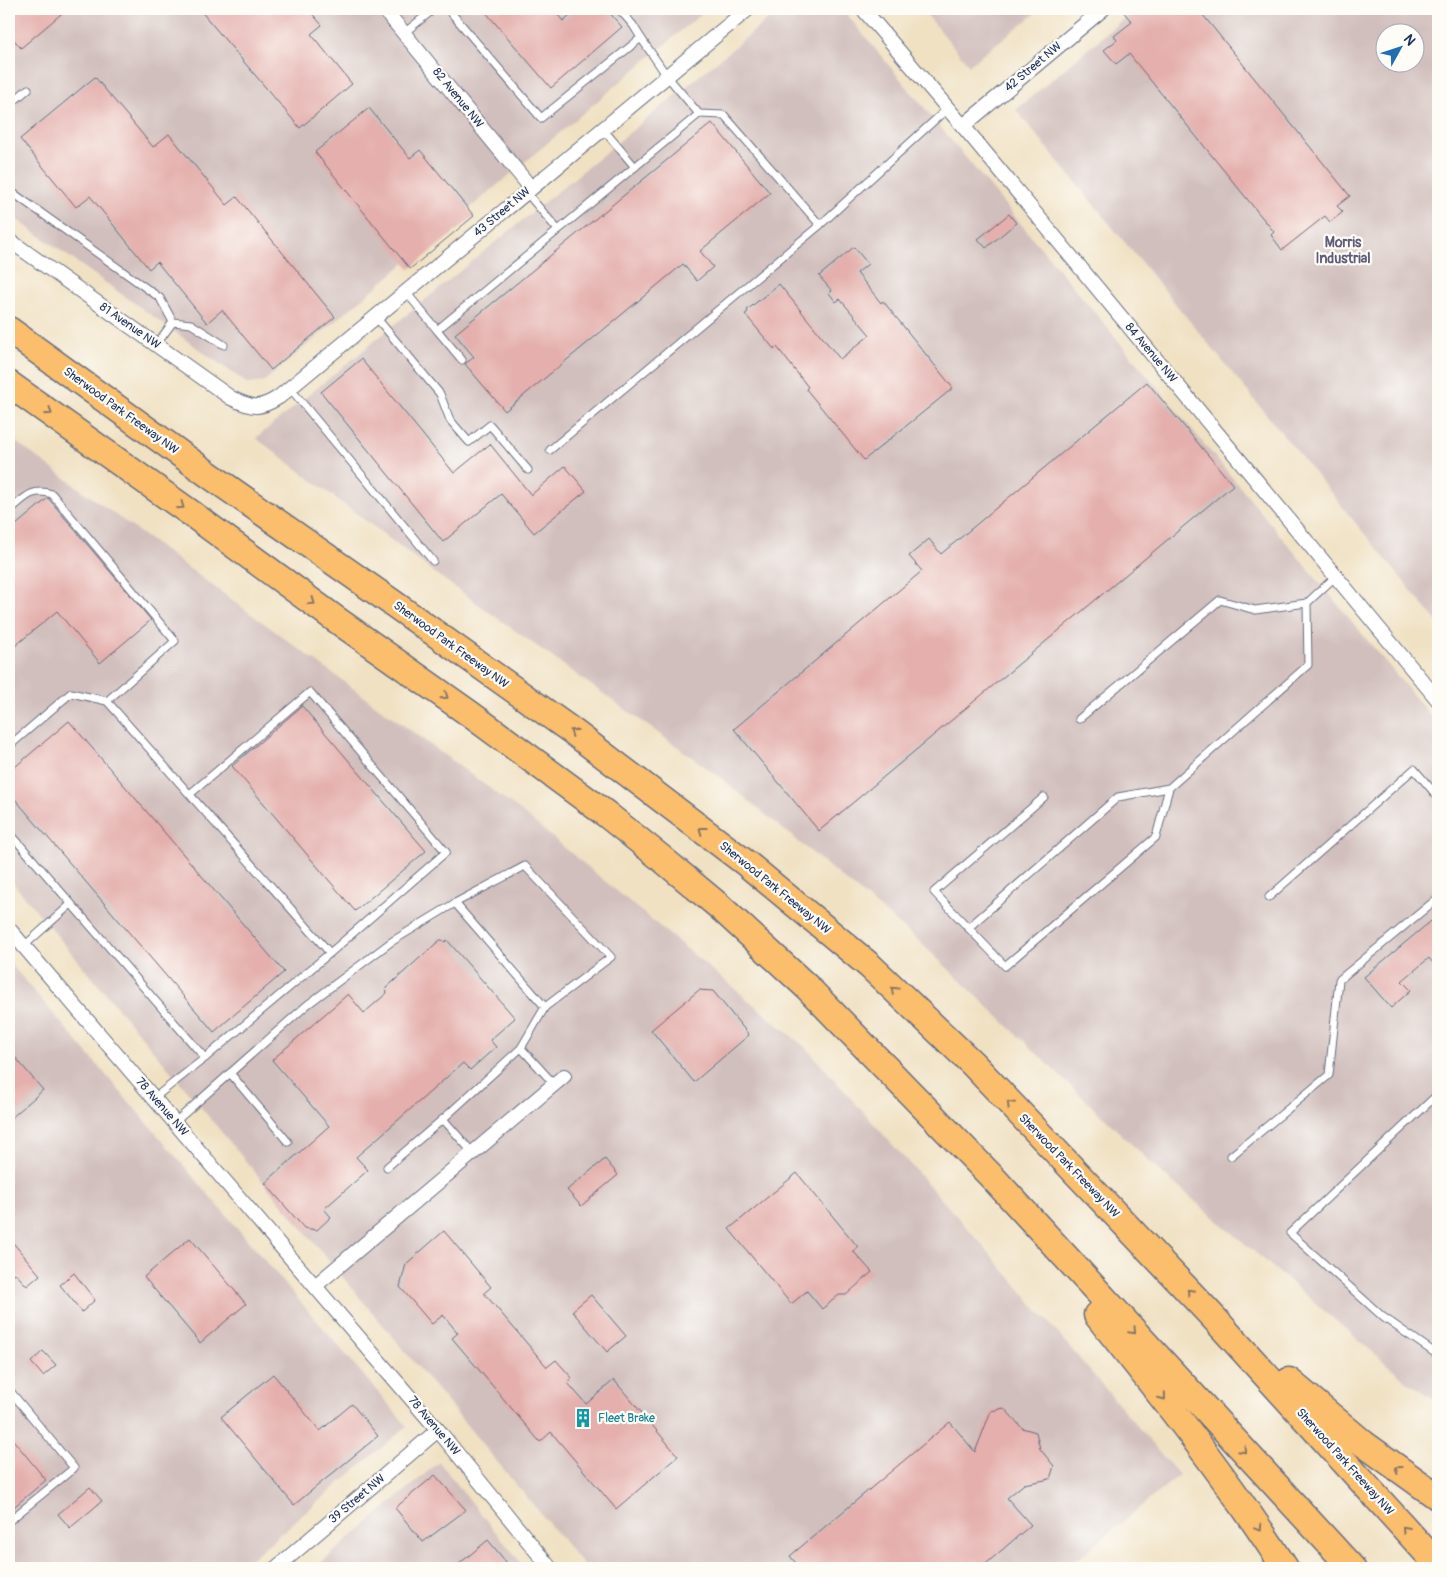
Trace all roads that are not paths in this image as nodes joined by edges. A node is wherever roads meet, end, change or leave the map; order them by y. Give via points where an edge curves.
1 (384, 9) edge
2 (434, 9) edge
3 (448, 9) edge
4 (619, 9) edge
5 (748, 9) edge
6 (863, 9) edge
7 (1104, 9) edge
8 (404, 32) junction
9 (641, 38) junction
10 (666, 76) junction
11 (28, 88) dead end
12 (9, 105) edge
13 (948, 108) junction
14 (699, 114) junction
15 (963, 126) junction
16 (603, 129) junction
17 (635, 167) junction
18 (9, 190) edge
19 (529, 190) junction
20 (820, 225) junction
21 (558, 230) junction
22 (9, 240) edge
23 (406, 292) junction
24 (375, 316) junction
25 (173, 322) junction
26 (9, 330) edge
27 (437, 330) junction
28 (156, 345) junction
29 (224, 345) dead end
30 (462, 360) dead end
31 (9, 384) edge
32 (290, 388) junction
33 (253, 407) joint
34 (550, 450) dead end
35 (528, 470) dead end
36 (9, 512) edge
37 (433, 561) dead end
38 (1336, 576) junction
39 (1306, 603) junction
40 (1438, 700) edge
41 (107, 701) junction
42 (1079, 719) dead end
43 (9, 746) edge
44 (1169, 788) junction
45 (190, 794) junction
46 (1044, 797) dead end
47 (1438, 797) edge
48 (9, 832) edge
49 (1269, 897) dead end
50 (1438, 898) edge
51 (455, 903) junction
52 (71, 904) junction
53 (968, 928) junction
54 (9, 929) edge
55 (24, 946) junction
56 (330, 953) junction
57 (544, 1007) junction
58 (521, 1048) junction
59 (205, 1058) junction
60 (230, 1074) junction
61 (559, 1080) joint
62 (1438, 1094) edge
63 (154, 1098) junction
64 (443, 1119) junction
65 (174, 1122) junction
66 (288, 1142) dead end
67 (473, 1153) junction
68 (1231, 1156) dead end
69 (387, 1167) dead end
70 (994, 1179) junction
71 (315, 1286) junction
72 (1213, 1317) junction
73 (1438, 1355) edge
74 (9, 1393) edge
75 (438, 1430) junction
76 (1438, 1497) edge
77 (9, 1521) edge
78 (1438, 1565) edge
79 (276, 1568) edge
80 (550, 1568) edge
81 (1285, 1568) edge
82 (1352, 1568) edge

1 - 8 street, 82 Avenue NW
2 - 8 lane
3 - 9 lane via 541,118
4 - 9 lane
5 - 10 street, 43 Street NW
6 - 13 street, 84 Avenue NW
7 - 15 street, 42 Street NW
8 - 19 street, 82 Avenue NW
9 - 10 lane
10 - 14 lane
10 - 16 street, 43 Street NW
11 - 12 lane
13 - 15 street, 84 Avenue NW
13 - 20 lane
14 - 17 lane
14 - 20 lane via 724,115
15 - 38 street, 84 Avenue NW
16 - 17 lane
16 - 19 street, 43 Street NW
17 - 21 lane
18 - 25 lane via 160,298
19 - 21 lane
19 - 23 street, 43 Street NW
20 - 34 lane
21 - 27 lane
22 - 28 street, 81 Avenue NW
23 - 24 street, 43 Street NW
23 - 27 lane
24 - 32 street, 43 Street NW
24 - 35 lane via 440,394 450,420 468,442 490,425
25 - 28 lane
25 - 29 lane via 191,324
72 -> 26 highway, Sherwood Park Freeway NW via 973,1064 870,966 747,864 572,731
27 - 30 lane
28 - 33 street, 81 Avenue NW via 231,398
31 -> 70 highway via 470,714 662,858 720,906 807,987
32 - 33 street, 43 Street NW via 269,403
32 - 37 lane
36 - 41 lane via 32,492 52,494 176,641
38 - 39 lane
38 - 40 street, 84 Avenue NW
39 - 42 lane via 1255,610 1220,600
39 - 44 lane via 1308,665
41 - 43 lane via 70,693
41 - 45 lane
44 - 53 lane via 1118,797
44 - 53 lane via 1156,837 1005,966
45 - 56 lane
45 - 56 lane via 310,692 446,852
46 - 53 lane via 934,892
47 - 49 lane via 1414,769
48 - 52 lane
50 - 68 lane via 1339,980 1329,1075
51 - 57 lane
51 - 57 lane via 525,866 610,957
51 - 60 lane via 391,942 307,1006
52 - 55 lane
52 - 59 lane
54 - 55 street, 78 Avenue NW
55 - 63 street, 78 Avenue NW
56 - 59 lane
57 - 58 lane
58 - 61 lane
58 - 64 lane
59 - 63 lane
60 - 65 lane
60 - 66 lane
61 - 67 street
62 - 73 lane via 1290,1233 1382,1316
63 - 65 street, 78 Avenue NW
64 - 67 lane
64 - 69 lane
65 - 71 street, 78 Avenue NW
67 - 71 street
70 -> 81 highway via 1059,1268 1222,1475
70 -> 82 highway
71 - 75 street, 78 Avenue NW
76 -> 72 highway via 1364,1444
78 -> 72 highway, Sherwood Park Freeway NW
74 - 77 lane via 74,1468
75 - 79 street, 39 Street NW
75 - 80 street, 78 Avenue NW

